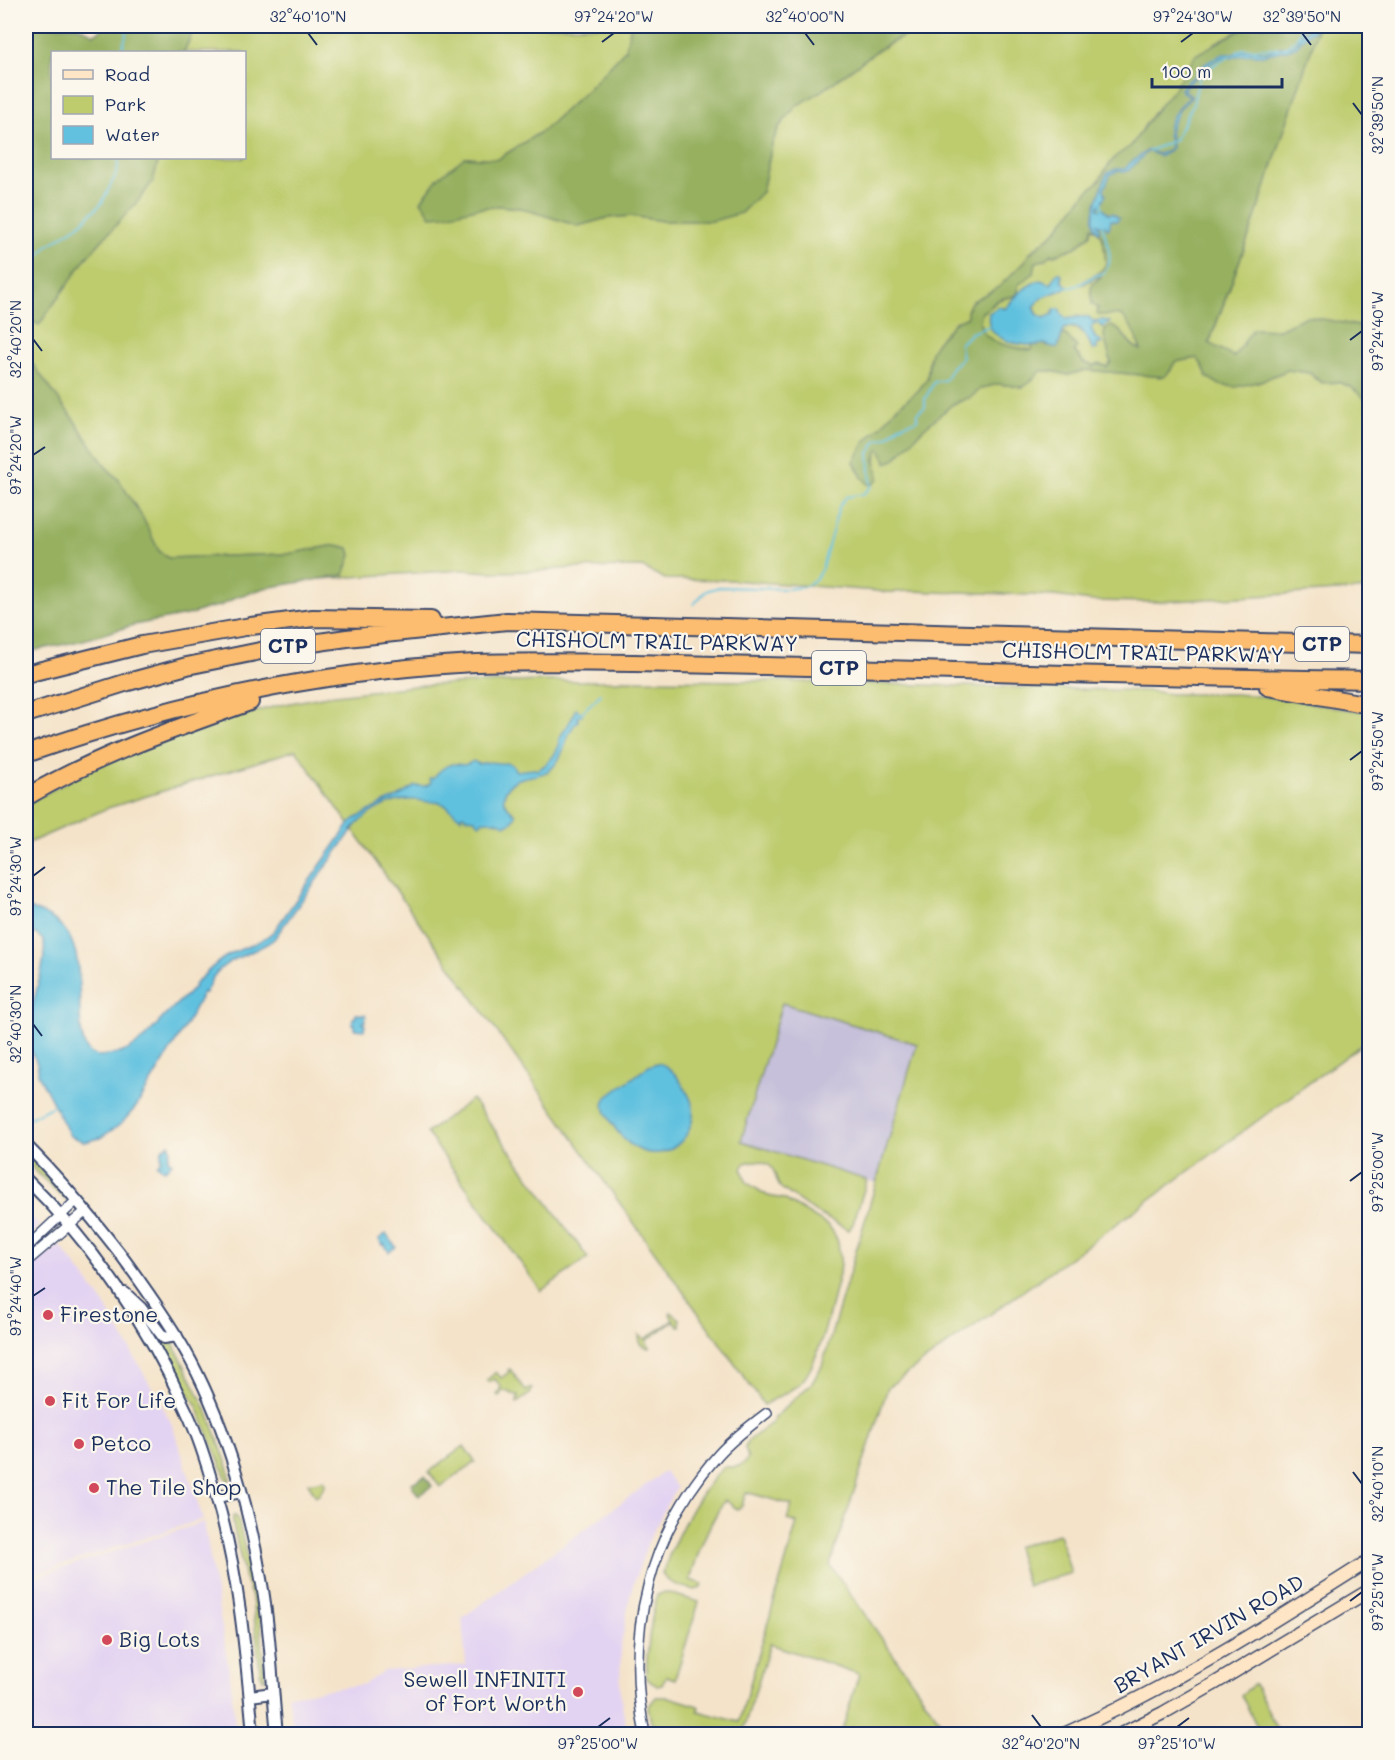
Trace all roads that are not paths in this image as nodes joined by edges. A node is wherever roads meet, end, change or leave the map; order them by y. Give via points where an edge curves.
1 (507, 621) junction
2 (1370, 634) edge
3 (1275, 642) junction
4 (1370, 645) edge
5 (26, 674) edge
6 (1223, 678) junction
7 (1370, 680) edge
8 (305, 682) junction
9 (1370, 705) edge
10 (26, 714) edge
11 (26, 754) edge
12 (26, 797) edge
13 (26, 1145) edge
14 (26, 1179) edge
15 (77, 1200) junction
16 (86, 1211) junction
17 (59, 1216) junction
18 (69, 1226) junction
19 (26, 1248) edge
20 (26, 1262) edge
21 (116, 1285) junction
22 (177, 1336) junction
23 (767, 1413) dead end
24 (241, 1492) junction
25 (217, 1497) junction
26 (1370, 1560) edge
27 (1370, 1590) edge
28 (273, 1693) junction
29 (250, 1696) junction
30 (253, 1734) edge
31 (277, 1734) edge
32 (645, 1734) edge
33 (1064, 1734) edge
34 (1121, 1734) edge

1 - 3 highway, CHISHOLM TRAIL PARKWAY / CTP
1 - 5 highway via 313,618 197,634
1 - 10 highway, CHISHOLM TRAIL PARKWAY / CTP via 270,649 187,666
2 - 3 highway
3 - 4 highway, CHISHOLM TRAIL PARKWAY / CTP
6 - 7 highway, CHISHOLM TRAIL PARKWAY / CTP
6 - 8 highway, CHISHOLM TRAIL PARKWAY / CTP via 543,662 455,664
6 - 9 highway
8 - 11 highway, CHISHOLM TRAIL PARKWAY / CTP via 166,711
8 - 12 highway via 110,754
13 - 15 street
14 - 17 street
15 - 16 street
15 - 17 street
16 - 18 street
16 - 22 street via 141,1281
17 - 18 street
17 - 19 street
18 - 20 street
18 - 21 street
21 - 22 street via 139,1305 164,1338
21 - 25 street via 178,1393
22 - 24 street via 212,1407
23 - 32 street via 718,1456 665,1536 638,1639
24 - 25 street
24 - 28 street via 263,1590
25 - 29 street via 237,1590
26 - 33 main road, BRYANT IRVIN ROAD via 1220,1652
27 - 34 main road, BRYANT IRVIN ROAD via 1183,1702
28 - 29 street
28 - 31 street
29 - 30 street

